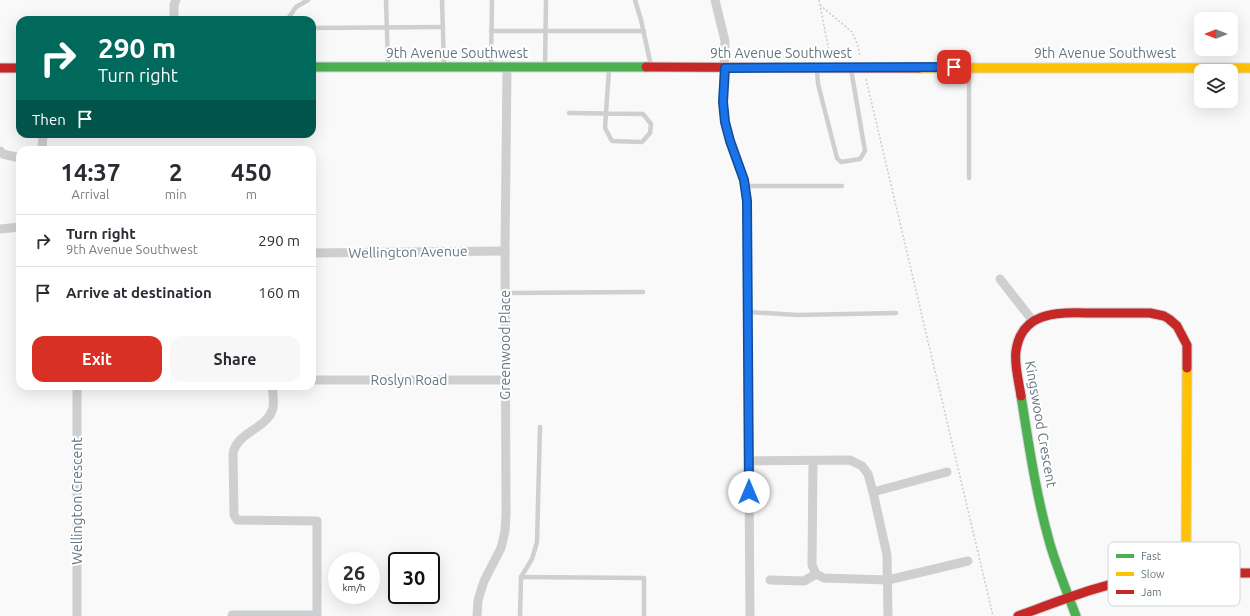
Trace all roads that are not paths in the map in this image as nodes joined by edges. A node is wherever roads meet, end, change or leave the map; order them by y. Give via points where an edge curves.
1 (176, 0) edge
2 (308, 0) edge
3 (386, 0) edge
4 (442, 0) edge
5 (492, 0) edge
6 (546, 0) edge
7 (635, 0) edge
8 (715, 0) edge
9 (174, 16) edge
10 (290, 16) edge
11 (443, 27) junction
12 (316, 28) edge
13 (387, 28) junction
14 (491, 31) junction
15 (546, 31) junction
16 (644, 31) junction
17 (316, 67) edge
18 (388, 67) junction
19 (816, 67) junction
20 (851, 67) junction
21 (969, 67) junction
22 (0, 68) edge
23 (16, 68) edge
24 (444, 68) junction
25 (491, 68) junction
26 (507, 68) junction
27 (545, 68) junction
28 (609, 68) junction
29 (652, 68) junction
30 (725, 68) junction
31 (1250, 68) edge
32 (569, 113) dead end
33 (606, 113) junction
34 (0, 151) edge
35 (16, 157) edge
36 (969, 178) dead end
37 (745, 186) junction
38 (842, 186) dead end
39 (16, 227) edge
40 (0, 229) edge
41 (505, 251) junction
42 (316, 253) edge
43 (1000, 279) dead end
44 (643, 292) dead end
45 (505, 293) junction
46 (748, 312) junction
47 (896, 313) dead end
48 (1033, 320) junction
49 (316, 380) edge
50 (505, 380) junction
51 (77, 390) edge
52 (272, 390) edge
53 (540, 427) dead end
54 (813, 460) junction
55 (749, 461) junction
56 (947, 472) dead end
57 (873, 492) junction
58 (1186, 542) edge
59 (968, 560) dead end
60 (816, 574) junction
61 (521, 577) junction
62 (770, 580) dead end
63 (888, 580) junction
64 (1108, 586) edge
65 (1069, 598) junction
66 (77, 616) edge
67 (232, 616) edge
68 (317, 616) edge
69 (477, 616) edge
70 (520, 616) edge
71 (644, 616) edge
72 (750, 616) edge
73 (888, 616) edge
74 (1018, 616) edge
75 (1076, 616) edge

1 - 9 street
2 - 10 lane
3 - 13 lane
4 - 11 lane
5 - 14 lane
6 - 15 lane
7 - 16 lane
8 - 30 street via 725,41
11 - 13 lane
11 - 24 lane
12 - 13 lane
13 - 18 lane
14 - 15 lane
14 - 25 lane
15 - 16 lane
15 - 27 lane
16 - 29 lane
17 - 18 street, 9th Avenue Southwest
18 - 24 street, 9th Avenue Southwest
19 - 20 street, 9th Avenue Southwest
19 - 20 lane via 837,158 841,162 860,159 865,151
19 - 30 street, 9th Avenue Southwest
20 - 21 street, 9th Avenue Southwest
21 - 31 street, 9th Avenue Southwest
21 - 36 lane
22 - 23 street
24 - 25 street, 9th Avenue Southwest
25 - 26 street, 9th Avenue Southwest
26 - 27 street, 9th Avenue Southwest
26 - 41 street, Greenwood Place
27 - 28 street, 9th Avenue Southwest
28 - 29 street, 9th Avenue Southwest
28 - 33 lane
29 - 30 street, 9th Avenue Southwest
30 - 37 street via 725,122
32 - 33 lane
33 - 33 lane via 605,128 612,141 642,142 650,133 651,124 643,114
34 - 35 street
37 - 38 lane
37 - 46 street via 748,221
39 - 40 street
41 - 42 street, Wellington Avenue
41 - 45 street, Greenwood Place
43 - 48 street
44 - 45 lane
45 - 50 street, Greenwood Place
46 - 47 lane via 798,315
46 - 55 street
48 - 58 street via 1055,313 1150,313 1171,319 1179,327 1187,345
48 - 65 street, Kingswood Crescent via 1020,335 1015,359 1034,474 1050,545
49 - 50 street, Roslyn Road
50 - 69 street, Greenwood Place via 505,531 501,548 484,581 478,600
51 - 66 street, Wellington Crescent
52 - 68 street via 272,410 268,418 234,447 234,515 237,520 317,521
53 - 61 lane via 537,542 532,559
54 - 55 street
54 - 57 street via 850,460 862,466 868,474
54 - 60 street via 812,565
55 - 72 street
56 - 57 street
57 - 63 street via 887,555
59 - 63 street
60 - 62 street via 804,581
60 - 63 street via 824,578
61 - 70 lane
61 - 71 lane via 644,578
63 - 73 street
64 - 65 street
65 - 74 street
65 - 75 street, Kingswood Crescent
67 - 68 street

